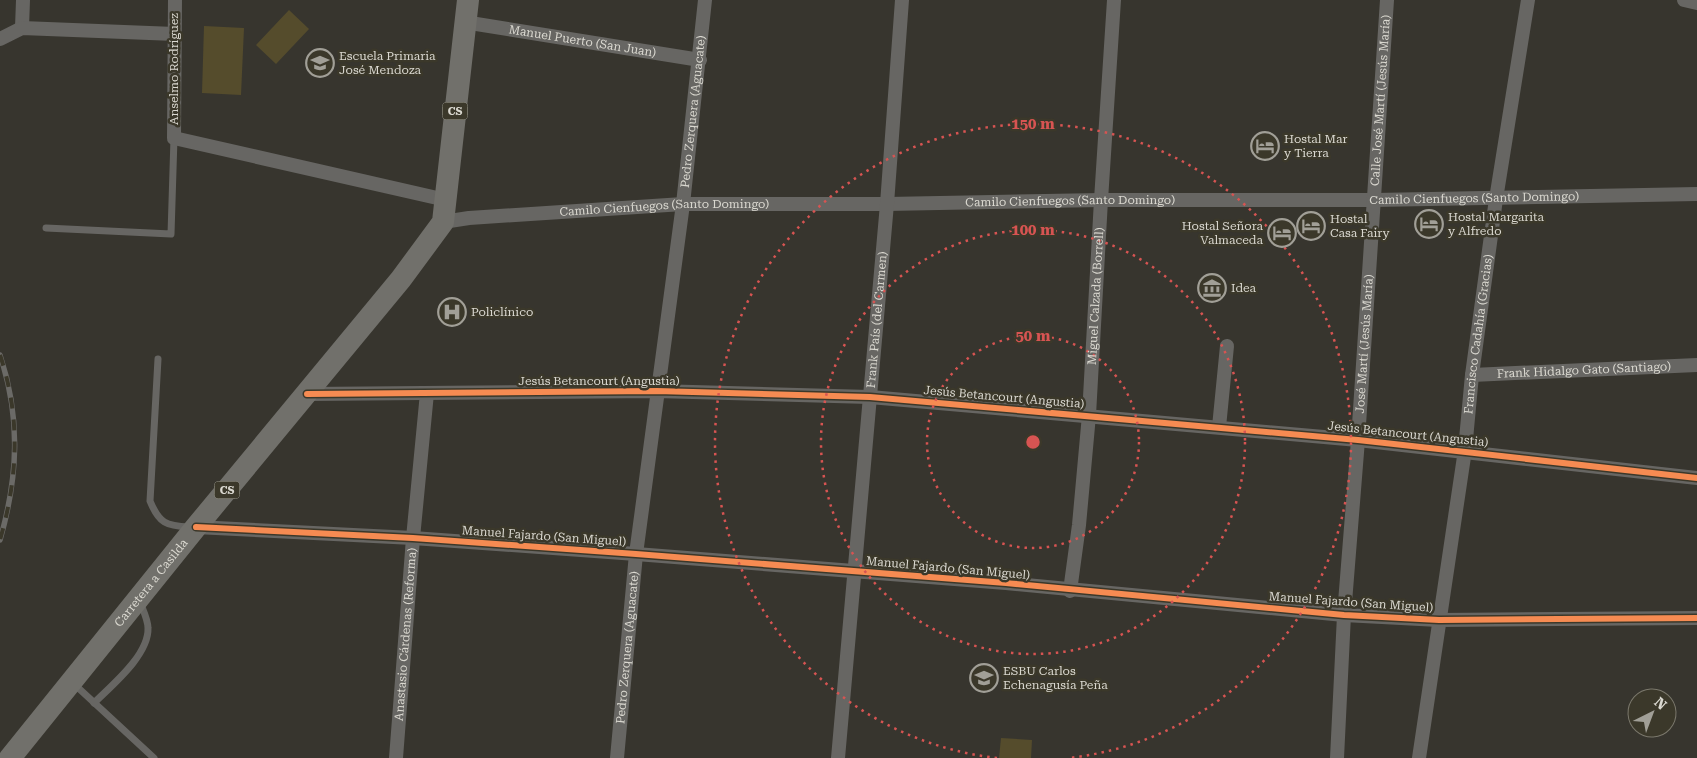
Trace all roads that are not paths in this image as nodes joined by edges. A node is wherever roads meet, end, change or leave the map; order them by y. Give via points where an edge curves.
1 (23, 0) edge
2 (175, 0) edge
3 (705, 0) edge
4 (902, 0) edge
5 (1114, 0) edge
6 (1387, 0) edge
7 (1528, 0) edge
8 (1684, 0) edge
9 (1697, 3) edge
10 (466, 11) edge
11 (22, 28) junction
12 (174, 34) junction
13 (0, 39) edge
14 (700, 60) junction
15 (174, 138) junction
16 (1697, 194) edge
17 (1496, 199) junction
18 (446, 200) junction
19 (1101, 200) junction
20 (1374, 200) junction
21 (683, 204) junction
22 (887, 204) junction
23 (443, 222) junction
24 (46, 228) dead end
25 (1228, 346) dead end
26 (158, 359) dead end
27 (1697, 365) edge
28 (1472, 376) junction
29 (657, 391) junction
30 (427, 393) junction
31 (306, 394) junction
32 (870, 397) junction
33 (1089, 416) junction
34 (1218, 427) junction
35 (1358, 440) junction
36 (1465, 450) junction
37 (1697, 478) edge
38 (196, 528) junction
39 (413, 538) junction
40 (636, 554) junction
41 (854, 571) junction
42 (1070, 590) junction
43 (139, 599) junction
44 (1344, 615) junction
45 (1697, 618) edge
46 (1439, 620) junction
47 (72, 682) junction
48 (94, 702) junction
49 (10, 758) edge
50 (154, 758) edge
51 (396, 758) edge
52 (617, 758) edge
53 (838, 758) edge
54 (1338, 758) edge
55 (1419, 758) edge

1 - 11 street
2 - 12 street, Anselmo Rodríguez
3 - 14 street, Pedro Zerquera (Aguacate)
4 - 22 street, Frank País (del Carmen)
5 - 19 street, Miguel Calzada (Borrell)
6 - 20 street, Calle José Martí (Jesús María)
7 - 17 street, Francisco Cadahía (Gracias)
8 - 9 street
10 - 14 street, Manuel Puerto (San Juan)
10 - 18 main road, CS
11 - 12 street
11 - 13 street
12 - 15 street, Anselmo Rodríguez
14 - 21 street, Pedro Zerquera (Aguacate)
15 - 18 street
15 - 24 lane via 171,234
16 - 17 street, Camilo Cienfuegos (Santo Domingo)
17 - 20 street, Camilo Cienfuegos (Santo Domingo)
17 - 28 street, Francisco Cadahía (Gracias)
18 - 23 main road, CS
19 - 20 street, Camilo Cienfuegos (Santo Domingo)
19 - 22 street, Camilo Cienfuegos (Santo Domingo)
19 - 33 street, Miguel Calzada (Borrell)
20 - 35 street, José Martí (Jesús María)
21 - 22 street, Camilo Cienfuegos (Santo Domingo)
21 - 23 street, Camilo Cienfuegos (Santo Domingo)
21 - 29 street, Pedro Zerquera (Aguacate)
22 - 32 street, Frank País (del Carmen)
23 - 31 main road, Carretera a Casilda / CS via 401,279
25 - 34 street
26 - 38 lane via 150,501 157,516 172,527
27 - 28 street, Frank Hidalgo Gato (Santiago)
28 - 36 street, Francisco Cadahía (Gracias)
29 - 30 street, Jesús Betancourt (Angustia)
29 - 32 street, Jesús Betancourt (Angustia)
29 - 40 street, Pedro Zerquera (Aguacate)
30 - 31 street, Jesús Betancourt (Angustia)
30 - 39 street, Anastasio Cárdenas (Reforma)
31 - 38 main road, Carretera a Casilda / CS
32 - 33 street, Jesús Betancourt (Angustia)
32 - 41 street, Frank País (del Carmen)
33 - 34 street, Jesús Betancourt (Angustia)
33 - 42 street, Miguel Calzada (Borrell)
34 - 35 street, Jesús Betancourt (Angustia)
35 - 36 street, Jesús Betancourt (Angustia)
35 - 44 street, José Martí (Jesús María)
36 - 37 street, Jesús Betancourt (Angustia)
36 - 46 street, Francisco Cadahía (Gracias)
38 - 39 street, Manuel Fajardo (San Miguel)
38 - 43 main road, Carretera a Casilda / CS
39 - 40 street, Manuel Fajardo (San Miguel)
39 - 51 street, Anastasio Cárdenas (Reforma)
40 - 41 street, Manuel Fajardo (San Miguel)
40 - 52 street, Pedro Zerquera (Aguacate)
41 - 42 street, Manuel Fajardo (San Miguel)
41 - 53 street, Frank País (del Carmen)
42 - 44 street, Manuel Fajardo (San Miguel)
43 - 47 main road, Carretera a Casilda / CS
43 - 48 lane via 148,627 147,641 128,668
44 - 46 street, Manuel Fajardo (San Miguel)
44 - 54 street, José Martí (Jesús María)
45 - 46 street, Manuel Fajardo (San Miguel)
46 - 55 street, Francisco Cadahía (Gracias)
47 - 48 lane
47 - 49 main road, Carretera a Casilda / CS
48 - 50 lane

